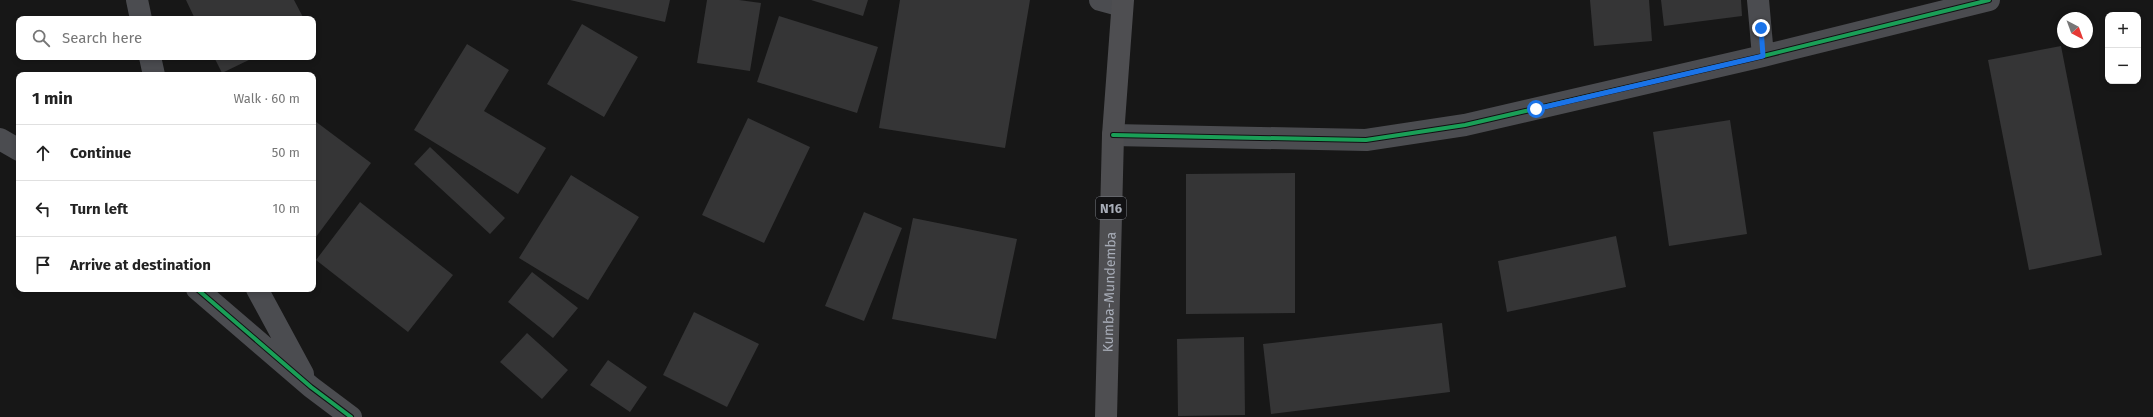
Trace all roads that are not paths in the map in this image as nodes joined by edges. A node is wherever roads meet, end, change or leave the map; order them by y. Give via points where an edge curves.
1 (137, 0) edge
2 (1100, 0) edge
3 (1758, 0) edge
4 (1990, 0) edge
5 (1123, 3) edge
6 (140, 16) edge
7 (1763, 56) junction
8 (151, 60) edge
9 (153, 72) edge
10 (1113, 135) junction
11 (0, 139) edge
12 (16, 148) edge
13 (201, 292) edge
14 (259, 292) edge
15 (311, 387) junction
16 (341, 414) edge
17 (1106, 417) edge

1 - 6 street
2 - 5 street
3 - 7 street
4 - 7 street
5 - 10 highway, Kumba-Mundemba / N16
7 - 10 street via 1465,125 1366,140
8 - 9 street
10 - 17 highway, Kumba-Mundemba / N16
11 - 12 street
13 - 15 street
14 - 15 street
15 - 16 street

